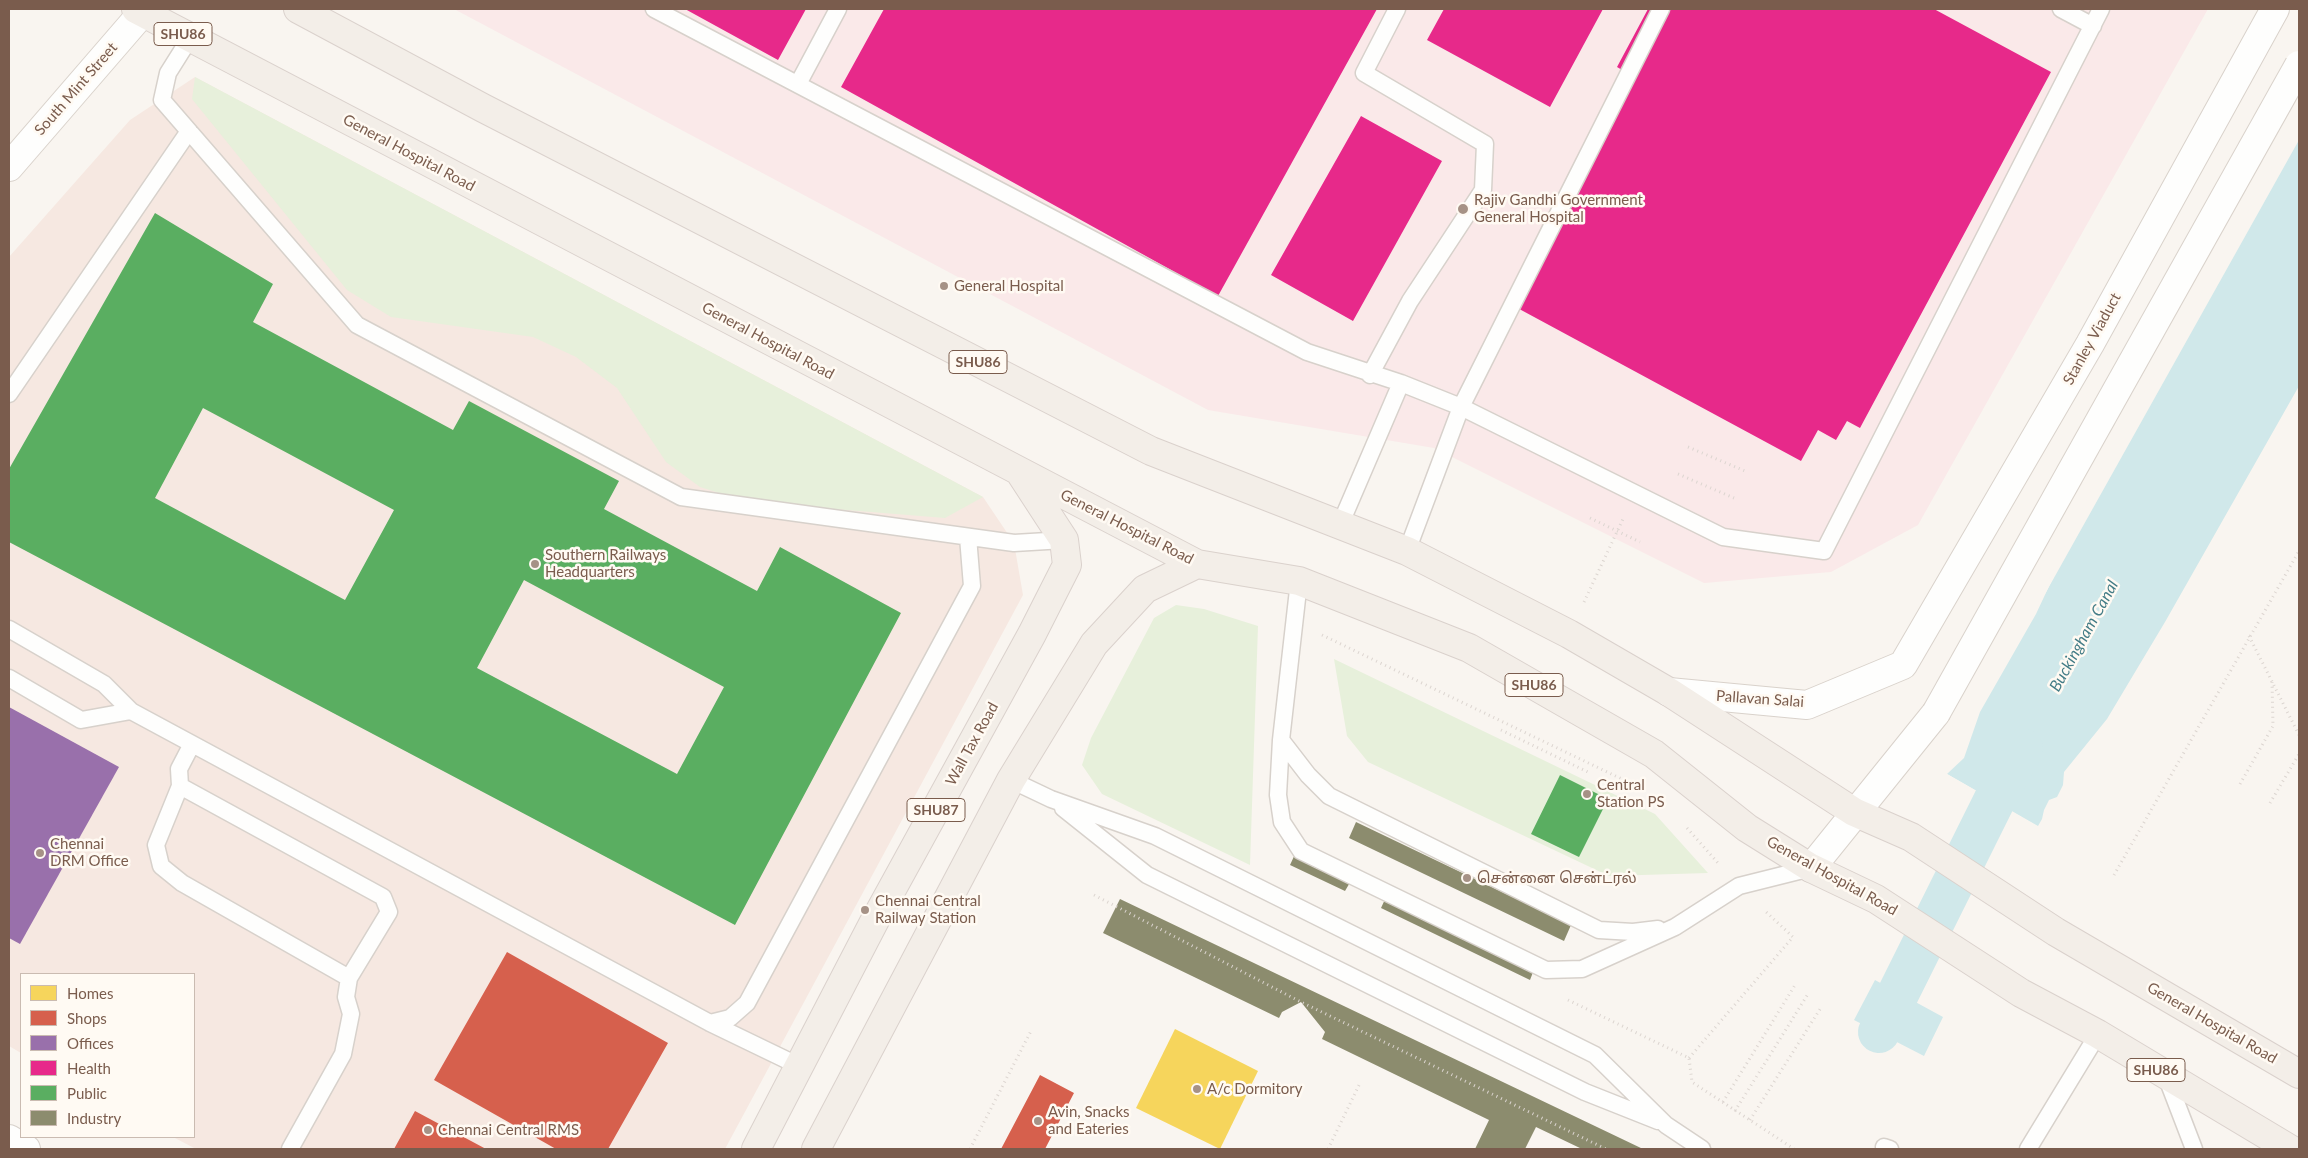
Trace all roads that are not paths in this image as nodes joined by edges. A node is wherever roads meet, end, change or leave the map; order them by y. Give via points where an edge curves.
1 (298, 9) edge
2 (654, 9) edge
3 (838, 9) edge
4 (1397, 9) edge
5 (1661, 9) edge
6 (2061, 9) edge
7 (2102, 9) edge
8 (2275, 9) edge
9 (140, 10) edge
10 (2093, 26) junction
11 (190, 38) junction
12 (2299, 65) edge
13 (798, 84) junction
14 (189, 131) junction
15 (9, 166) edge
16 (1370, 374) junction
17 (1400, 383) junction
18 (9, 394) edge
19 (1461, 408) junction
20 (1019, 472) junction
21 (1340, 525) junction
22 (968, 537) junction
23 (1064, 540) junction
24 (1407, 551) junction
25 (1197, 564) junction
26 (1299, 581) junction
27 (9, 629) edge
28 (1903, 665) joint
29 (9, 678) edge
30 (1669, 692) junction
31 (131, 711) junction
32 (1281, 740) junction
33 (192, 744) junction
34 (1010, 780) junction
35 (180, 786) junction
36 (1051, 799) junction
37 (1854, 812) junction
38 (1811, 868) junction
39 (1675, 927) junction
40 (349, 978) junction
41 (710, 1023) junction
42 (2098, 1034) junction
43 (799, 1066) junction
44 (2299, 1074) edge
45 (2166, 1076) junction
46 (1666, 1124) junction
47 (9, 1139) edge
48 (26, 1149) edge
49 (290, 1149) edge
50 (756, 1149) edge
51 (816, 1149) edge
52 (1702, 1149) edge
53 (2028, 1149) edge
54 (2194, 1149) edge
55 (2290, 1149) edge

1 - 21 main road, General Hospital Road / SHU86 via 500,117 1151,451
2 - 13 lane
3 - 13 lane
4 - 16 lane via 1364,73 1485,144 1483,190 1410,300
5 - 19 lane
6 - 10 lane
7 - 10 lane
8 - 28 main road, Stanley Viaduct via 2090,344
9 - 11 main road, General Hospital Road / SHU86
9 - 15 main road, South Mint Street
10 - 19 lane via 1824,551 1723,537
11 - 14 lane via 168,73 162,100
11 - 20 main road, General Hospital Road / SHU86
12 - 37 main road, bridge via 1936,713
13 - 16 lane via 1307,352
14 - 18 lane
14 - 22 lane via 358,325 681,497
16 - 17 lane
17 - 19 lane
17 - 21 lane
19 - 24 lane
20 - 23 main road, Wall Tax Road / SHU87
20 - 25 main road, General Hospital Road / SHU86
21 - 24 main road, General Hospital Road / SHU86
22 - 23 lane via 1014,543
22 - 41 lane via 972,586 748,1003 730,1018
23 - 43 main road, Wall Tax Road / SHU87 via 1067,565
24 - 30 main road, General Hospital Road / SHU86 via 1569,634
25 - 26 main road, General Hospital Road / SHU86
25 - 34 main road, SHU87 via 1145,589 1094,644
26 - 32 lane
26 - 38 main road, General Hospital Road / SHU86 via 1469,648 1654,754 1747,828
27 - 31 lane via 104,684
28 - 30 main road, Pallavan Salai via 1807,705
29 - 31 lane via 81,720
30 - 37 main road, General Hospital Road / SHU86
31 - 33 lane
32 - 39 lane via 1329,796 1600,930 1633,932
32 - 39 lane via 1278,795 1282,822 1300,851 1546,970 1582,969
33 - 35 lane via 179,770
33 - 41 lane
34 - 36 lane
34 - 51 main road, SHU87
35 - 40 lane via 156,845 161,866 182,883
35 - 40 lane via 383,897 389,912
36 - 46 lane via 1147,875 1585,1092
36 - 46 lane via 1155,836 1595,1055
37 - 38 main road
37 - 44 main road, General Hospital Road / SHU86 via 1911,837 2056,932
38 - 39 lane via 1738,886
38 - 42 main road, General Hospital Road / SHU86 via 1876,898 2021,993
40 - 49 lane via 346,997 351,1014 342,1054
41 - 43 lane
42 - 45 main road, General Hospital Road / SHU86
42 - 53 lane
43 - 50 main road, Wall Tax Road / SHU87
45 - 54 lane
45 - 55 main road, General Hospital Road / SHU86
46 - 52 lane
47 - 48 main road

